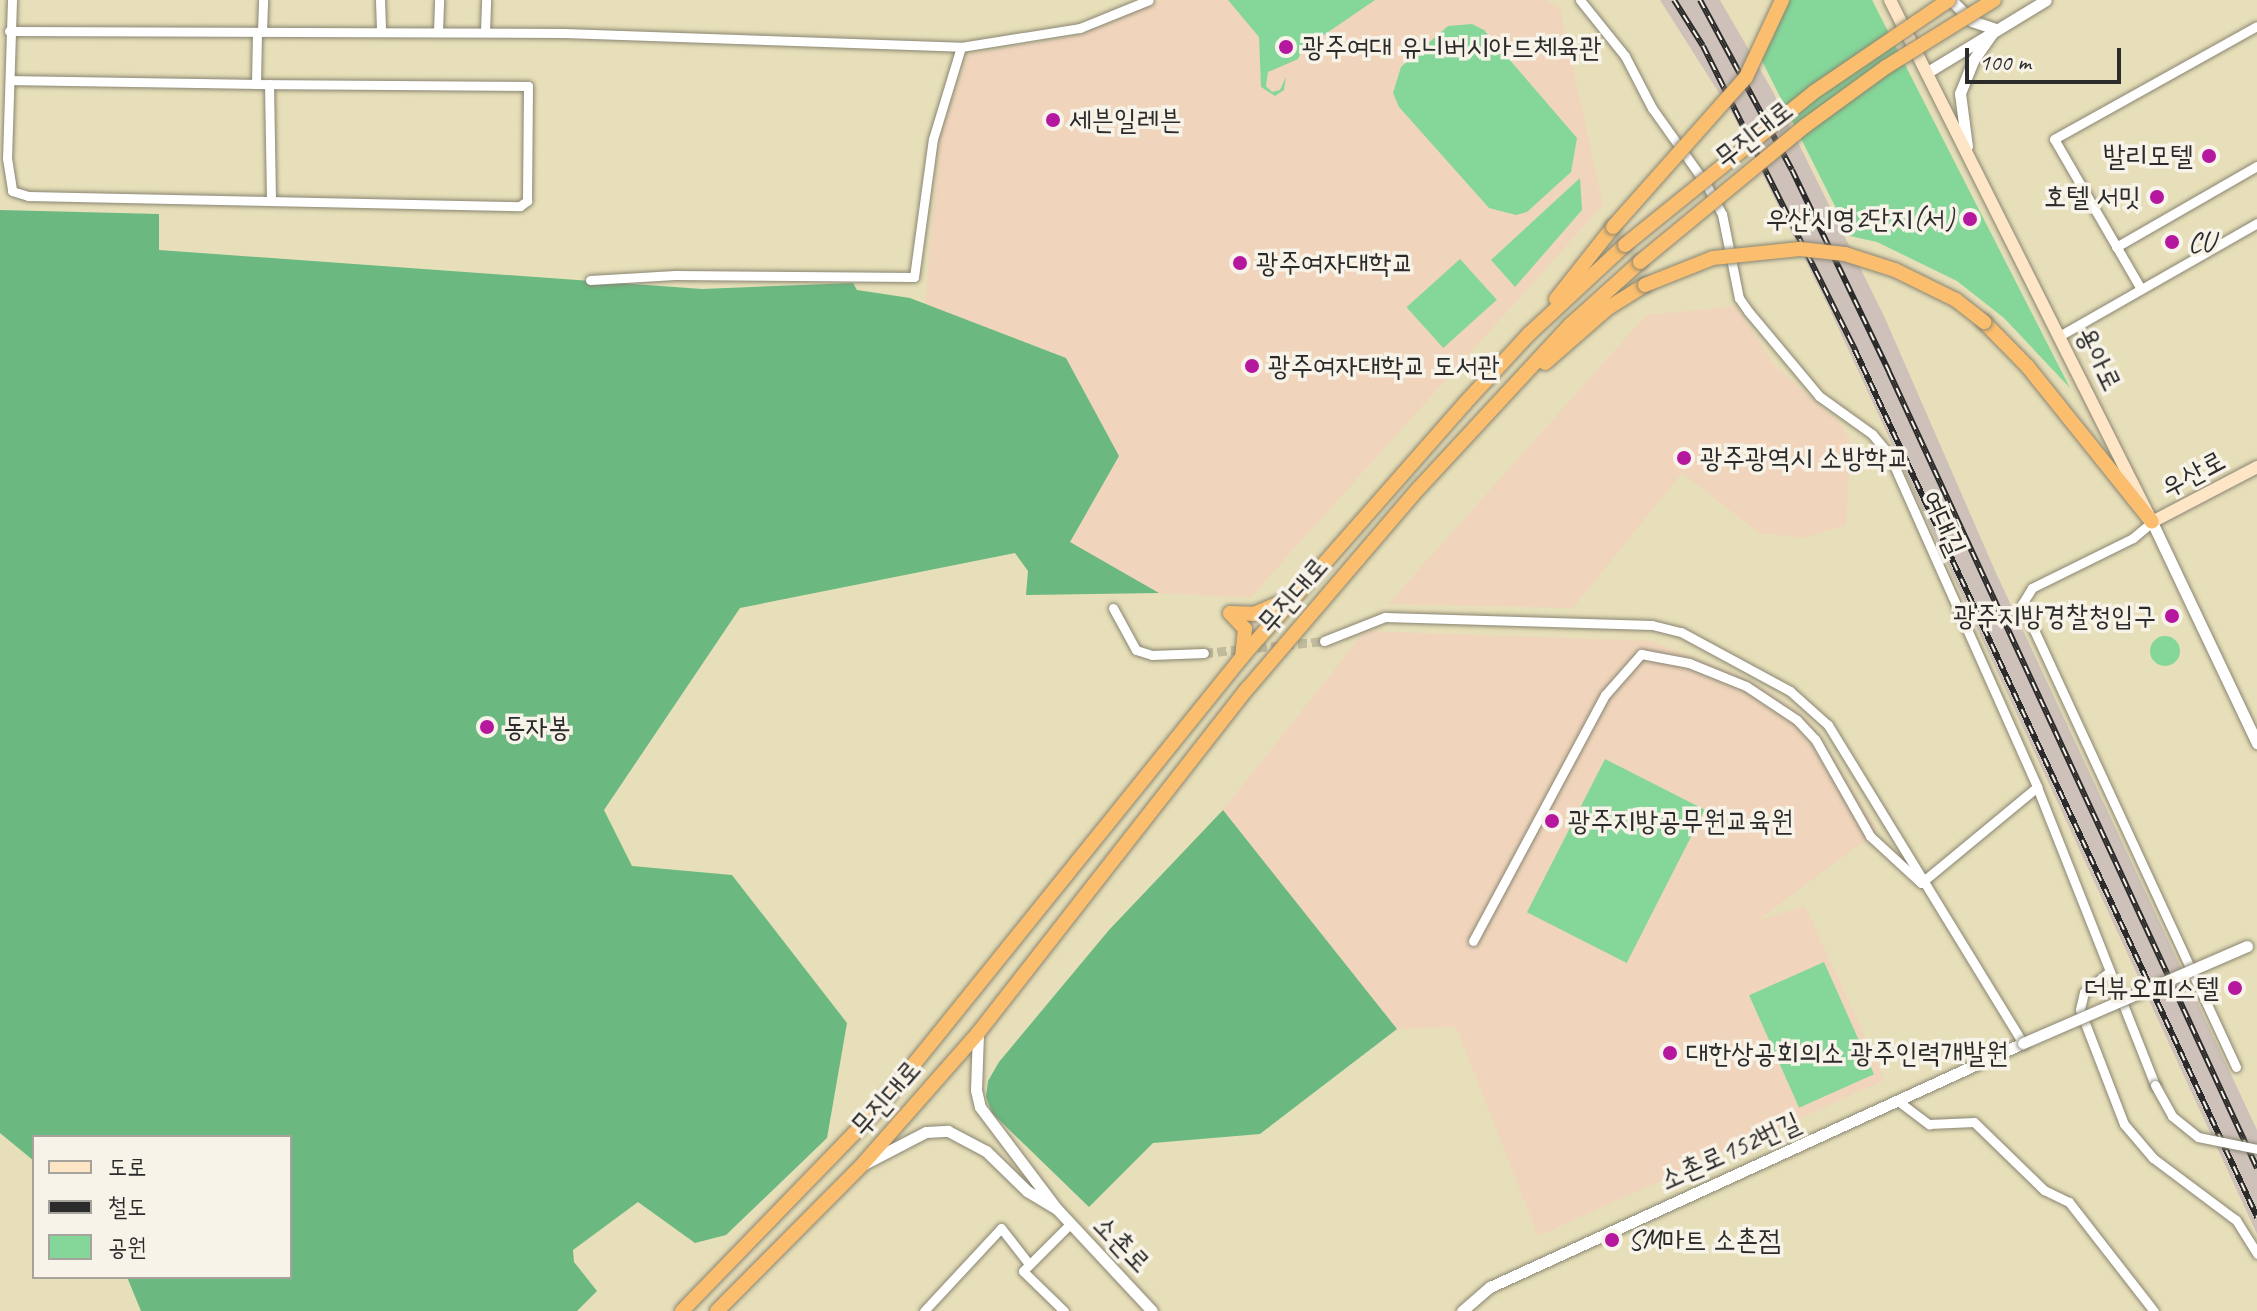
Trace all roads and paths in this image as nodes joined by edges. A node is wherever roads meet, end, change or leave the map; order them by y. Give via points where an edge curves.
1 (12, 0) edge
2 (263, 0) edge
3 (380, 0) edge
4 (439, 0) edge
5 (486, 0) edge
6 (1149, 0) edge
7 (1580, 0) edge
8 (1782, 0) edge
9 (1950, 0) edge
10 (1994, 0) edge
11 (2046, 0) edge
12 (1896, 2) edge
13 (2257, 26) edge
14 (1995, 29) junction
15 (9, 31) junction
16 (260, 32) junction
17 (381, 32) junction
18 (438, 32) junction
19 (485, 32) junction
20 (961, 47) junction
21 (5, 48) edge
22 (1926, 73) junction
23 (10, 80) junction
24 (256, 84) junction
25 (269, 84) junction
26 (1968, 151) junction
27 (3, 158) edge
28 (2257, 166) edge
29 (271, 201) junction
30 (2257, 223) edge
31 (2116, 247) junction
32 (590, 280) dead end
33 (2141, 289) junction
34 (1529, 334) junction
35 (2061, 335) junction
36 (1493, 407) junction
37 (2257, 467) edge
38 (2152, 522) junction
39 (1296, 596) junction
40 (1113, 608) dead end
41 (1324, 641) tunnel mouth
42 (1204, 653) tunnel mouth
43 (1242, 657) junction
44 (2257, 743) edge
45 (2037, 787) junction
46 (1921, 883) junction
47 (1473, 941) dead end
48 (2252, 944) edge
49 (2109, 972) junction
50 (978, 1033) junction
51 (2023, 1043) junction
52 (2236, 1067) dead end
53 (1898, 1101) junction
54 (2257, 1149) edge
55 (862, 1165) junction
56 (1057, 1209) junction
57 (1070, 1224) junction
58 (2257, 1254) edge
59 (1029, 1264) junction
60 (682, 1311) edge
61 (717, 1311) edge
62 (924, 1311) edge
63 (1064, 1311) edge
64 (1152, 1311) edge
65 (1462, 1311) edge
66 (2154, 1311) edge

1 - 15 street
2 - 16 street
3 - 17 street
4 - 18 street
5 - 19 street
6 - 20 street via 1080,28
7 - 45 street, 여대길 via 1625,56 1652,108 1706,184 1722,214 1739,298 1819,396 1872,434 1889,454
8 - 34 highway, bridge via 1746,77 1613,227
9 - 14 street via 1972,21
9 - 34 highway, 무진대로, bridge via 1814,92 1625,245
10 - 36 highway, 무진대로, bridge via 1886,67 1805,126 1640,262
11 - 14 street
12 - 22 main road, 용아로
13 - 31 street via 2054,139
14 - 22 street
14 - 26 street via 1960,93
15 - 16 street
15 - 21 street
16 - 17 street
16 - 24 street
17 - 18 street
18 - 19 street
19 - 20 street
20 - 32 street via 933,139 914,277 675,275
21 - 23 street
22 - 26 main road, 용아로
23 - 24 street
23 - 27 street
24 - 25 street
25 - 29 street
25 - 29 street via 528,86 527,201 520,206
26 - 35 main road, 용아로
27 - 29 street via 12,191 28,196
28 - 31 street
30 - 33 street
31 - 33 street
33 - 35 street
34 - 39 highway, 무진대로
35 - 38 main road, 용아로
36 - 38 highway, bridge via 1608,308 1645,285 1713,258 1775,248 1845,254 1907,275 1984,322 2028,367
36 - 50 highway, 무진대로 via 1248,688
37 - 38 main road, 우산로
38 - 44 street, 용아로
38 - 52 street via 2133,538 2032,588 2022,604
39 - 43 highway, 무진대로
39 - 43 highway via 1254,614 1230,613 1245,629
40 - 42 street via 1136,650 1152,655
41 - 46 street via 1385,617 1580,621 1681,632 1811,707 1828,725
43 - 60 highway, 무진대로 via 877,1110
45 - 46 street
45 - 49 street, 여대길
46 - 47 street via 1870,836 1815,739 1797,720 1746,686 1689,663 1641,654 1605,695
46 - 51 street
48 - 51 street, 소촌로152번길, bridge
49 - 54 street, 여대길, bridge via 2172,1116 2198,1137
49 - 58 street via 2084,992 2080,1010 2124,1124 2153,1158 2236,1220
50 - 55 highway, 무진대로
50 - 56 street via 980,1107
51 - 53 street, 소촌로152번길
53 - 65 street, 소촌로152번길 via 1490,1287
53 - 66 street via 1929,1124 1974,1122 2044,1190 2069,1202
55 - 56 street via 926,1132 948,1131 986,1151 1027,1191
55 - 61 highway, 무진대로
56 - 57 street, 소촌로
57 - 59 street
57 - 64 street, 소촌로
59 - 62 street via 1001,1228
59 - 63 street via 1023,1271

